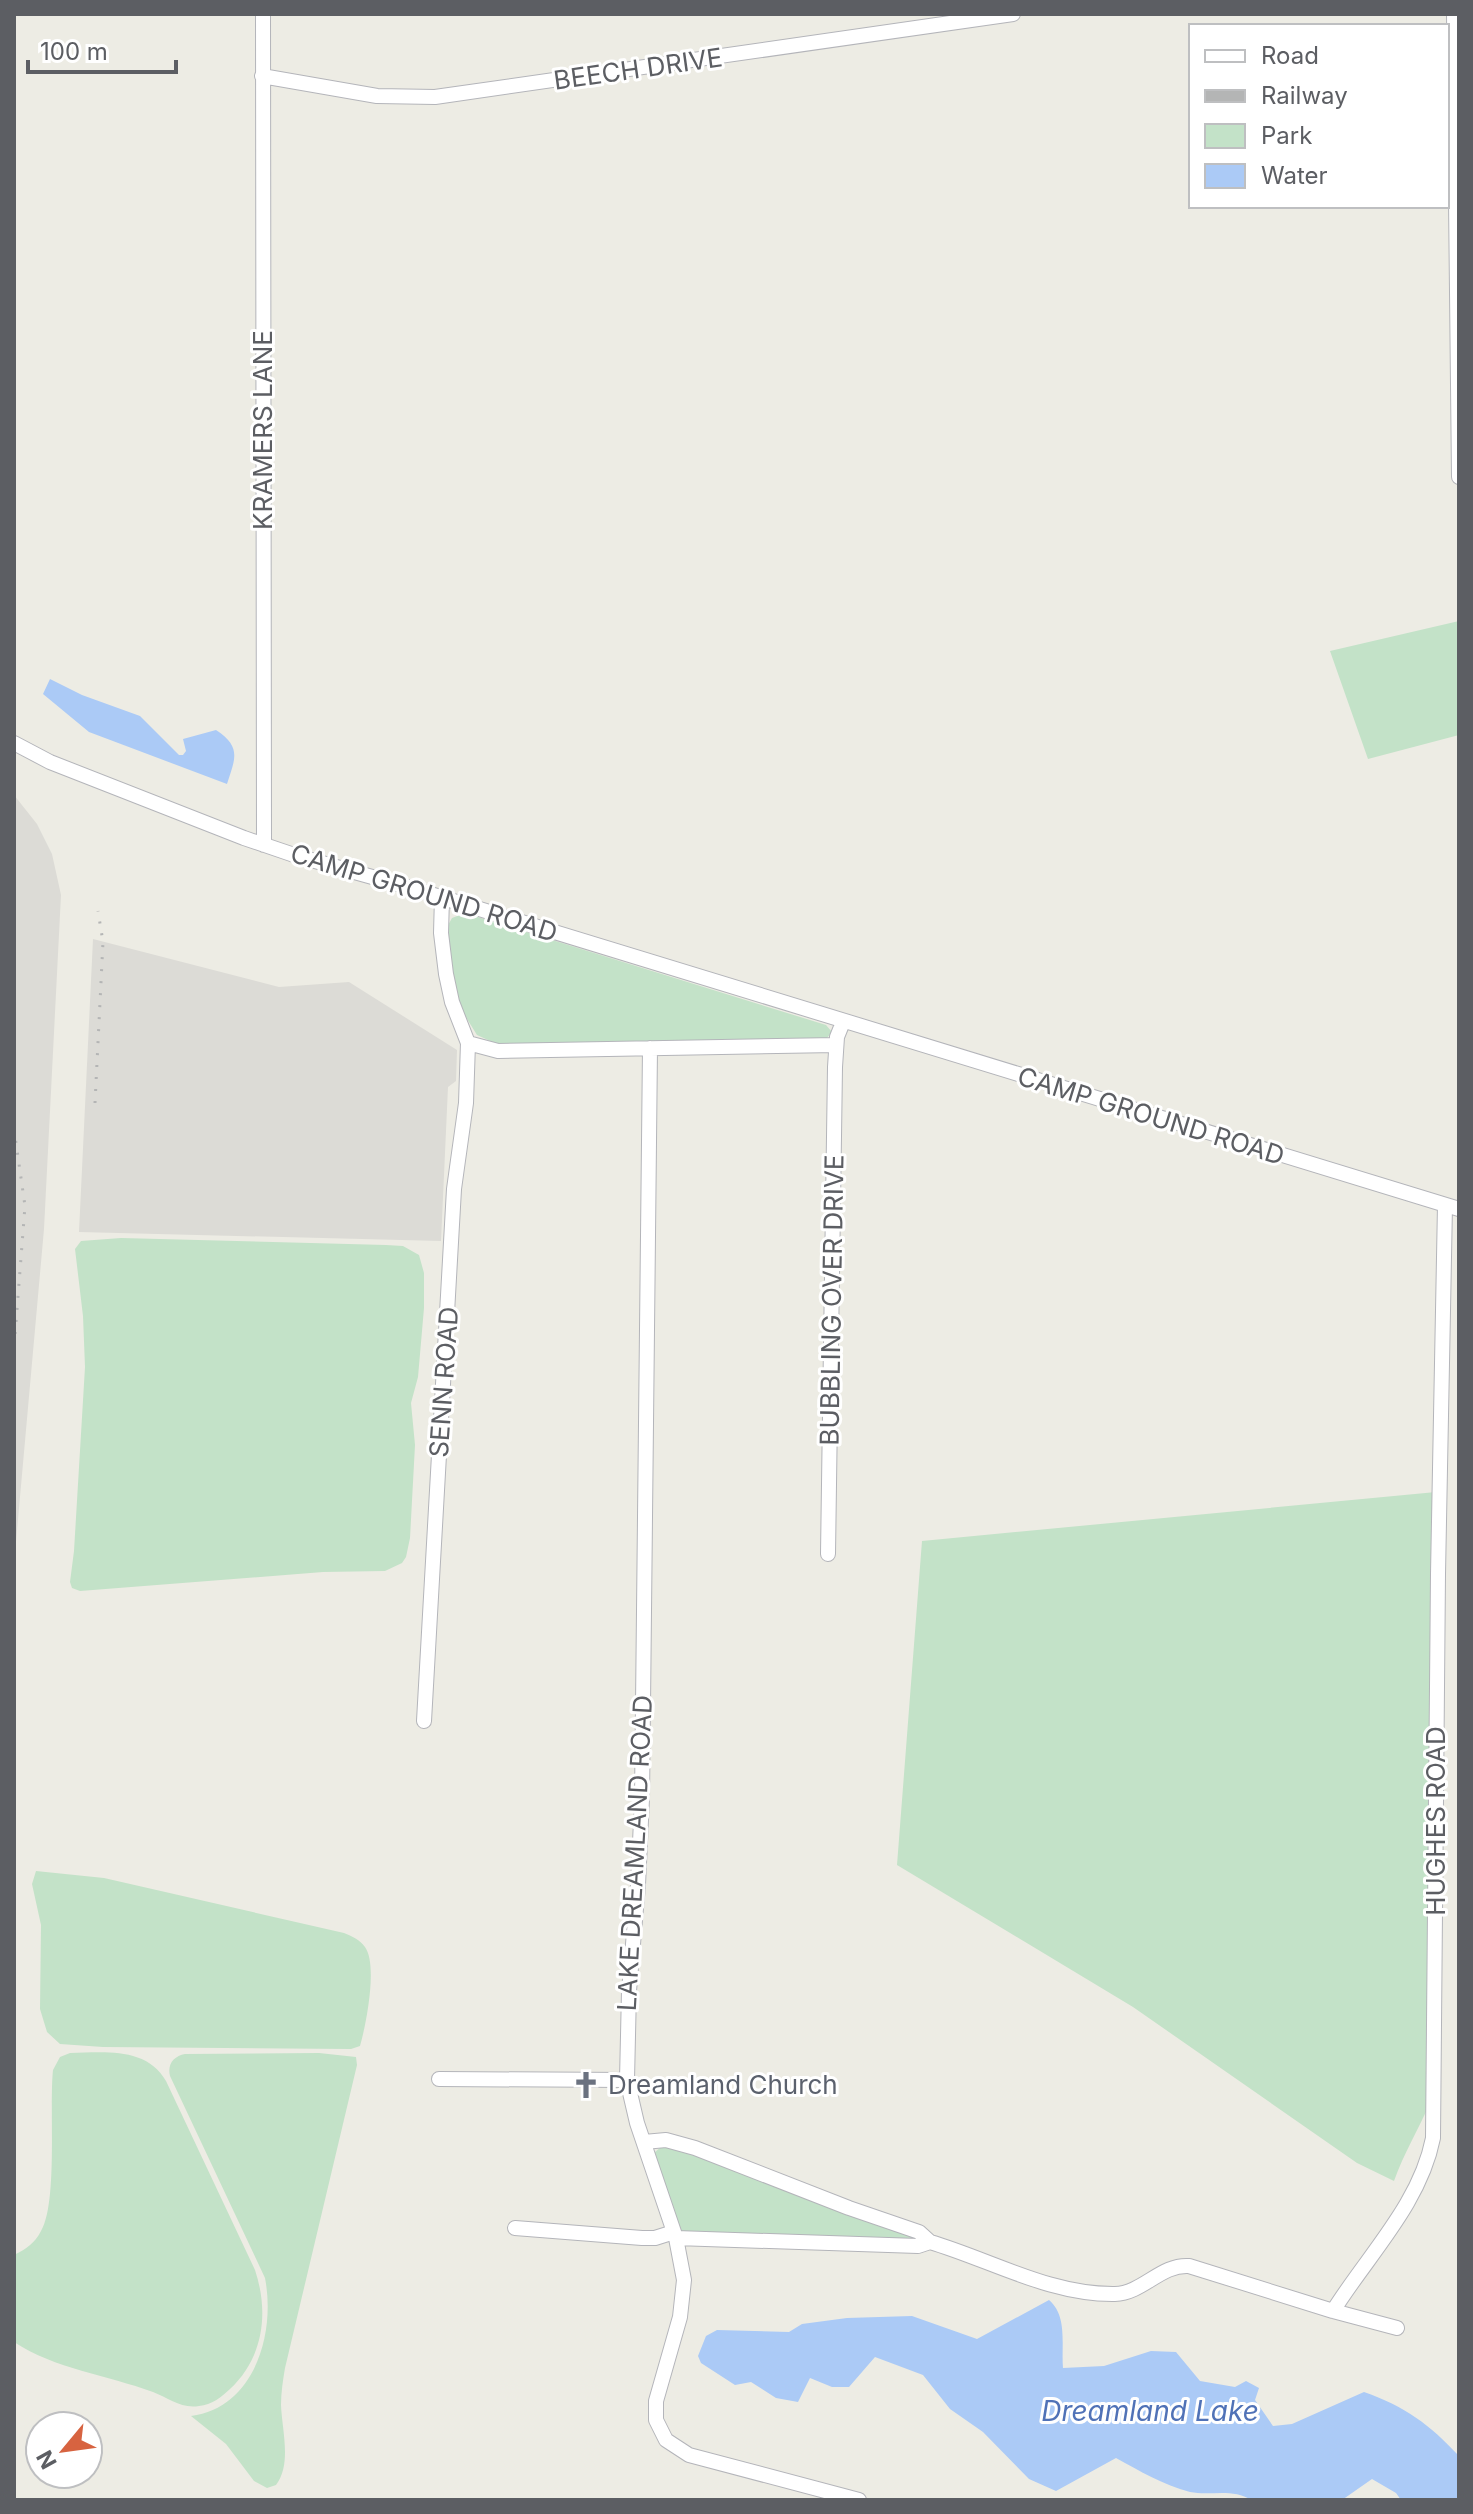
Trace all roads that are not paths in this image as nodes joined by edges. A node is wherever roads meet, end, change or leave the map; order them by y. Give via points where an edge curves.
1 (263, 14) edge
2 (1013, 14) edge
3 (1454, 14) edge
4 (262, 76) junction
5 (1459, 477) edge
6 (14, 743) edge
7 (264, 845) junction
8 (442, 897) junction
9 (843, 1022) junction
10 (468, 1043) junction
11 (836, 1045) junction
12 (650, 1048) junction
13 (1452, 1207) edge
14 (828, 1554) dead end
15 (424, 1721) dead end
16 (439, 2079) dead end
17 (627, 2080) junction
18 (644, 2142) junction
19 (515, 2228) dead end
20 (675, 2235) junction
21 (930, 2242) junction
22 (1333, 2311) junction
23 (1397, 2328) dead end
24 (812, 2494) edge
25 (859, 2500) edge

1 - 4 street, KRAMERS LANE
2 - 4 street, BEECH DRIVE via 435,97 377,96
3 - 5 street
4 - 7 street, KRAMERS LANE
6 - 7 street, CAMP GROUND ROAD
7 - 8 street, CAMP GROUND ROAD
8 - 9 street, CAMP GROUND ROAD
8 - 10 street via 446,974
9 - 11 street
9 - 13 street, CAMP GROUND ROAD
10 - 12 street via 498,1051
10 - 15 street, SENN ROAD via 454,1189
11 - 12 street
11 - 14 street, BUBBLING OVER DRIVE
12 - 17 street, LAKE DREAMLAND ROAD via 642,1799
13 - 22 street, HUGHES ROAD via 1438,1574 1433,2138 1418,2186
16 - 17 street
17 - 18 street, LAKE DREAMLAND ROAD
18 - 20 street, LAKE DREAMLAND ROAD
18 - 21 street via 666,2140 695,2148 919,2232
19 - 20 street via 642,2238
20 - 21 street via 918,2246
20 - 24 street, LAKE DREAMLAND ROAD via 683,2298 656,2401 659,2429 689,2455
21 - 22 street via 1008,2272 1080,2290 1125,2293 1173,2267 1189,2266
22 - 23 street
24 - 25 street, LAKE DREAMLAND ROAD

